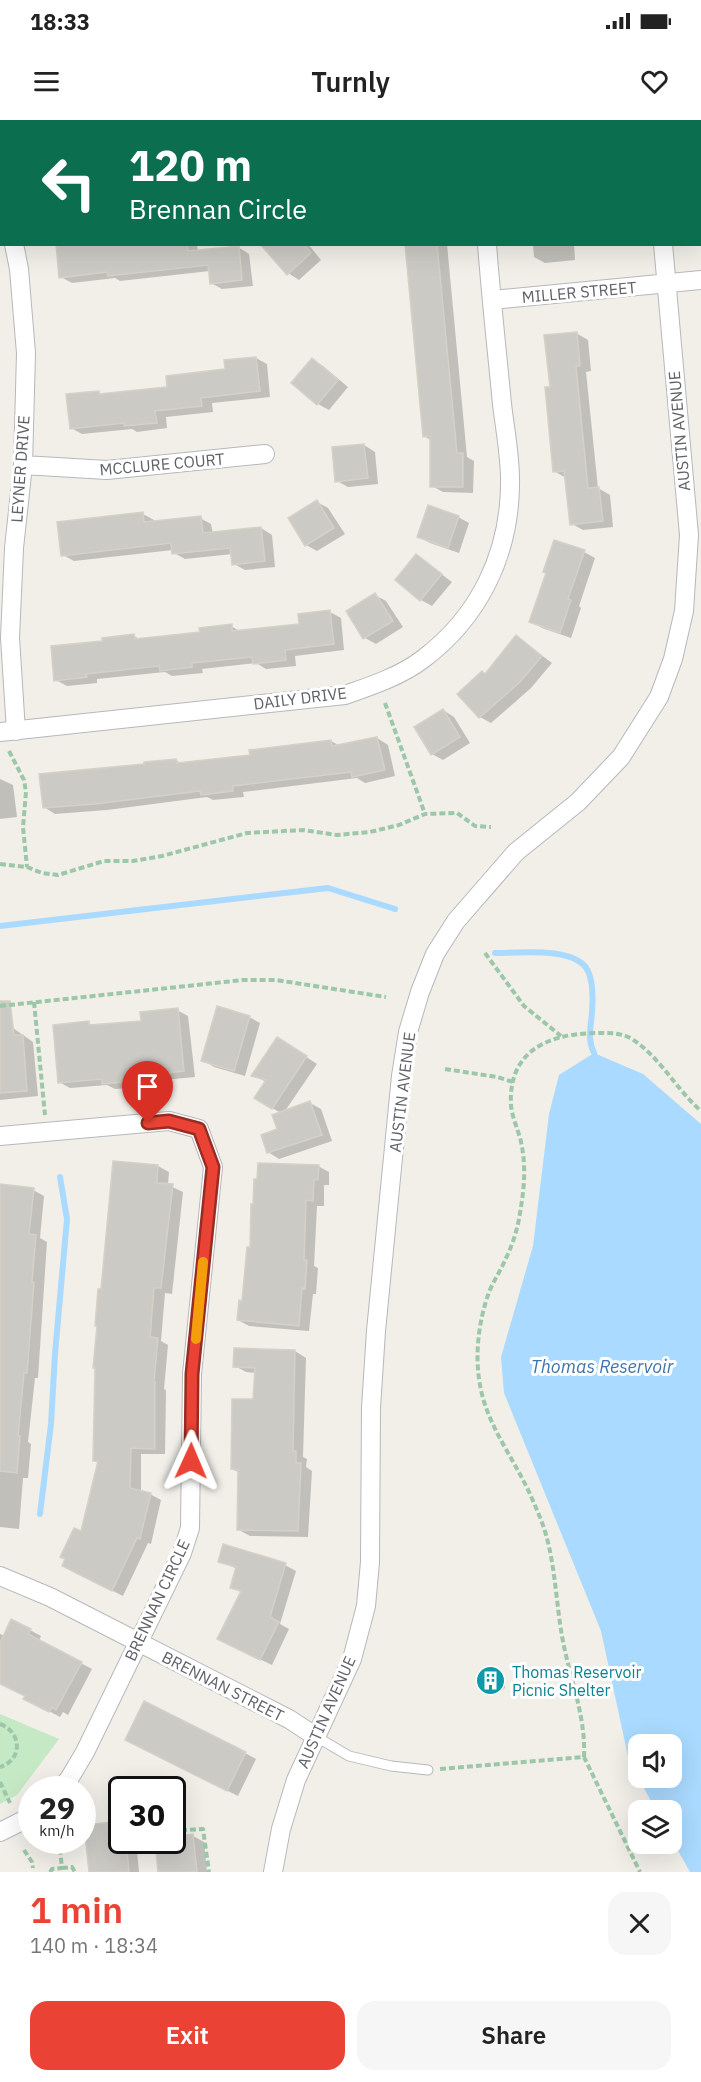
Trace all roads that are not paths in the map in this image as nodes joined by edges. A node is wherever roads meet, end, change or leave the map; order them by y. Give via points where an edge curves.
1 (14, 246) edge
2 (487, 246) edge
3 (663, 246) edge
4 (701, 280) edge
5 (666, 283) junction
6 (492, 300) junction
7 (265, 454) dead end
8 (23, 465) junction
9 (695, 535) edge
10 (8, 731) edge
11 (0, 1136) edge
12 (0, 1576) edge
13 (137, 1642) junction
14 (315, 1736) junction
15 (428, 1770) road end
16 (71, 1776) edge
17 (18, 1823) edge
18 (0, 1832) edge
19 (273, 1872) edge

1 - 8 street, LEYNER DRIVE via 26,353
2 - 6 street, DAILY DRIVE
3 - 5 street, AUSTIN AVENUE
4 - 5 street, MILLER STREET
5 - 6 street, MILLER STREET
5 - 9 street, AUSTIN AVENUE
6 - 10 street, DAILY DRIVE via 510,485 505,533 494,570 451,636 422,660 377,684 345,695
7 - 8 street, MCCLURE COURT via 107,470
8 - 10 street, LEYNER DRIVE via 14,548
9 - 14 street, AUSTIN AVENUE via 684,611 673,659 658,697 621,757 578,802 516,852 456,921 435,954 420,993 401,1076 376,1331 366,1606 352,1659
11 - 13 street, BRENNAN CIRCLE via 169,1121 199,1129 213,1167 192,1374 190,1528 182,1553
12 - 13 street, BRENNAN STREET
13 - 14 street, BRENNAN STREET
13 - 16 street, BRENNAN CIRCLE
14 - 15 lane via 349,1756
14 - 19 street, AUSTIN AVENUE via 296,1780
17 - 18 street

